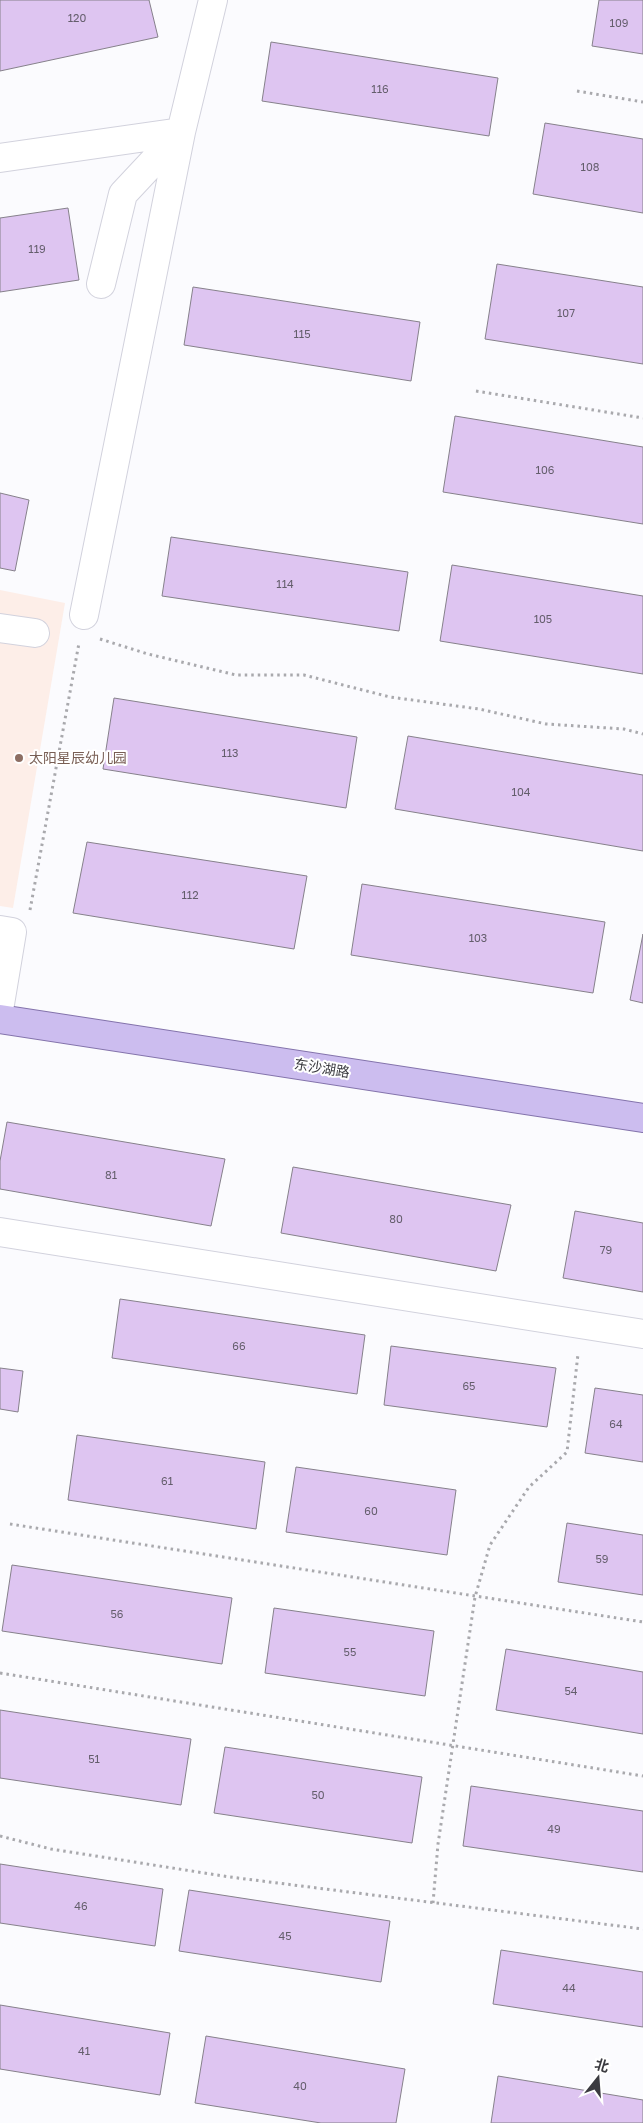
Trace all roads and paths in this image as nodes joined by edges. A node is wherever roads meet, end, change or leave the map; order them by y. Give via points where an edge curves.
1 (213, 0) edge
2 (577, 91) dead end
3 (643, 102) edge
4 (181, 132) junction
5 (0, 158) edge
6 (101, 284) dead end
7 (476, 391) dead end
8 (643, 418) edge
9 (82, 624) junction
10 (0, 628) edge
11 (35, 634) dead end
12 (643, 734) edge
13 (28, 919) dead end
14 (0, 930) edge
15 (0, 1004) edge
16 (0, 1019) edge
17 (643, 1118) edge
18 (0, 1232) edge
19 (581, 1324) junction
20 (643, 1334) edge
21 (10, 1524) dead end
22 (474, 1597) junction
23 (643, 1622) edge
24 (0, 1673) edge
25 (453, 1745) junction
26 (643, 1776) edge
27 (0, 1836) edge
28 (432, 1903) junction
29 (643, 1929) edge

1 - 4 street
2 - 3 path
4 - 5 street
4 - 6 street via 123,194
4 - 9 street
7 - 8 path
9 - 12 path via 148,654 236,675 304,675 390,697 479,709 546,724 624,729
9 - 13 path
10 - 11 street
14 - 15 street via 12,932
16 - 17 main road, 东沙湖路
18 - 19 street
19 - 20 street
19 - 22 path via 567,1452 528,1487 490,1545
21 - 22 path
22 - 23 path
22 - 25 path
24 - 25 path
25 - 26 path
25 - 28 path
27 - 28 path via 51,1849 230,1877
28 - 29 path

